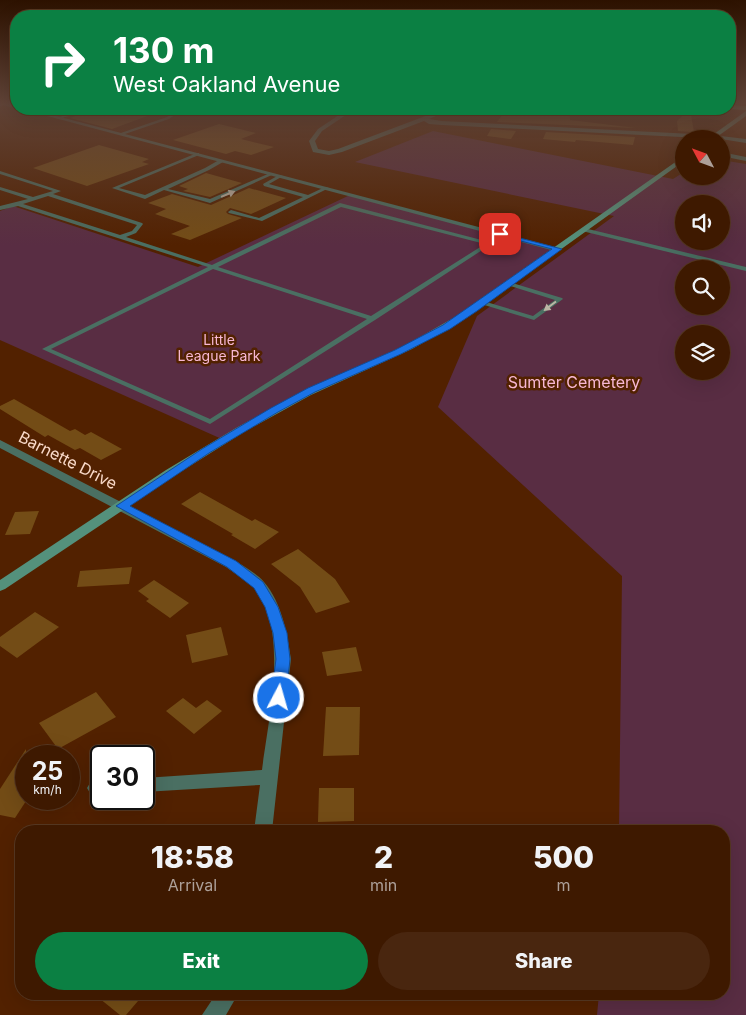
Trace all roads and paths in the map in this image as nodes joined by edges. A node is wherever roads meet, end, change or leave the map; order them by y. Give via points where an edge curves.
1 (183, 150) edge
2 (315, 150) edge
3 (342, 150) edge
4 (197, 154) junction
5 (730, 156) edge
6 (746, 159) edge
7 (221, 161) junction
8 (675, 164) edge
9 (0, 172) edge
10 (272, 174) junction
11 (281, 176) junction
12 (0, 188) edge
13 (326, 188) junction
14 (164, 189) junction
15 (47, 194) junction
16 (308, 198) junction
17 (34, 199) junction
18 (18, 204) junction
19 (0, 208) edge
20 (231, 212) dead end
21 (586, 228) junction
22 (121, 238) junction
23 (558, 249) junction
24 (746, 264) edge
25 (213, 267) junction
26 (746, 269) edge
27 (509, 284) junction
28 (483, 303) junction
29 (373, 319) junction
30 (0, 443) edge
31 (122, 506) junction
32 (0, 586) edge
33 (270, 777) junction
34 (155, 784) edge
35 (264, 825) edge
36 (224, 1000) edge
37 (213, 1015) edge

1 - 4 street
2 - 3 street via 320,153
4 - 7 street
4 - 14 lane via 114,188 145,197
5 - 6 street
7 - 10 street
7 - 14 lane
8 - 21 street
9 - 15 lane via 58,191
10 - 11 street
14 -> 10 lane via 210,201
11 - 13 street
11 - 16 lane via 265,184
12 - 17 lane
13 - 16 lane
13 - 23 street
15 - 17 lane
15 - 22 lane via 140,224 134,232
16 - 20 lane via 260,220
17 - 18 lane
18 - 19 lane
18 - 22 lane
21 - 23 street
21 - 24 lane
21 - 26 lane
22 - 25 lane
23 - 27 street
25 - 29 lane
25 - 29 lane via 340,205 490,244
25 - 29 lane via 45,349 210,422
27 - 28 street
27 -> 28 lane via 560,299 534,318
28 - 31 street via 428,337 274,410
30 - 31 street, Barnette Drive
31 - 32 street
31 - 33 street, Barnette Drive via 231,564 259,585 272,607 283,659
33 - 34 street
33 - 35 street, Barnette Drive
36 - 37 street

